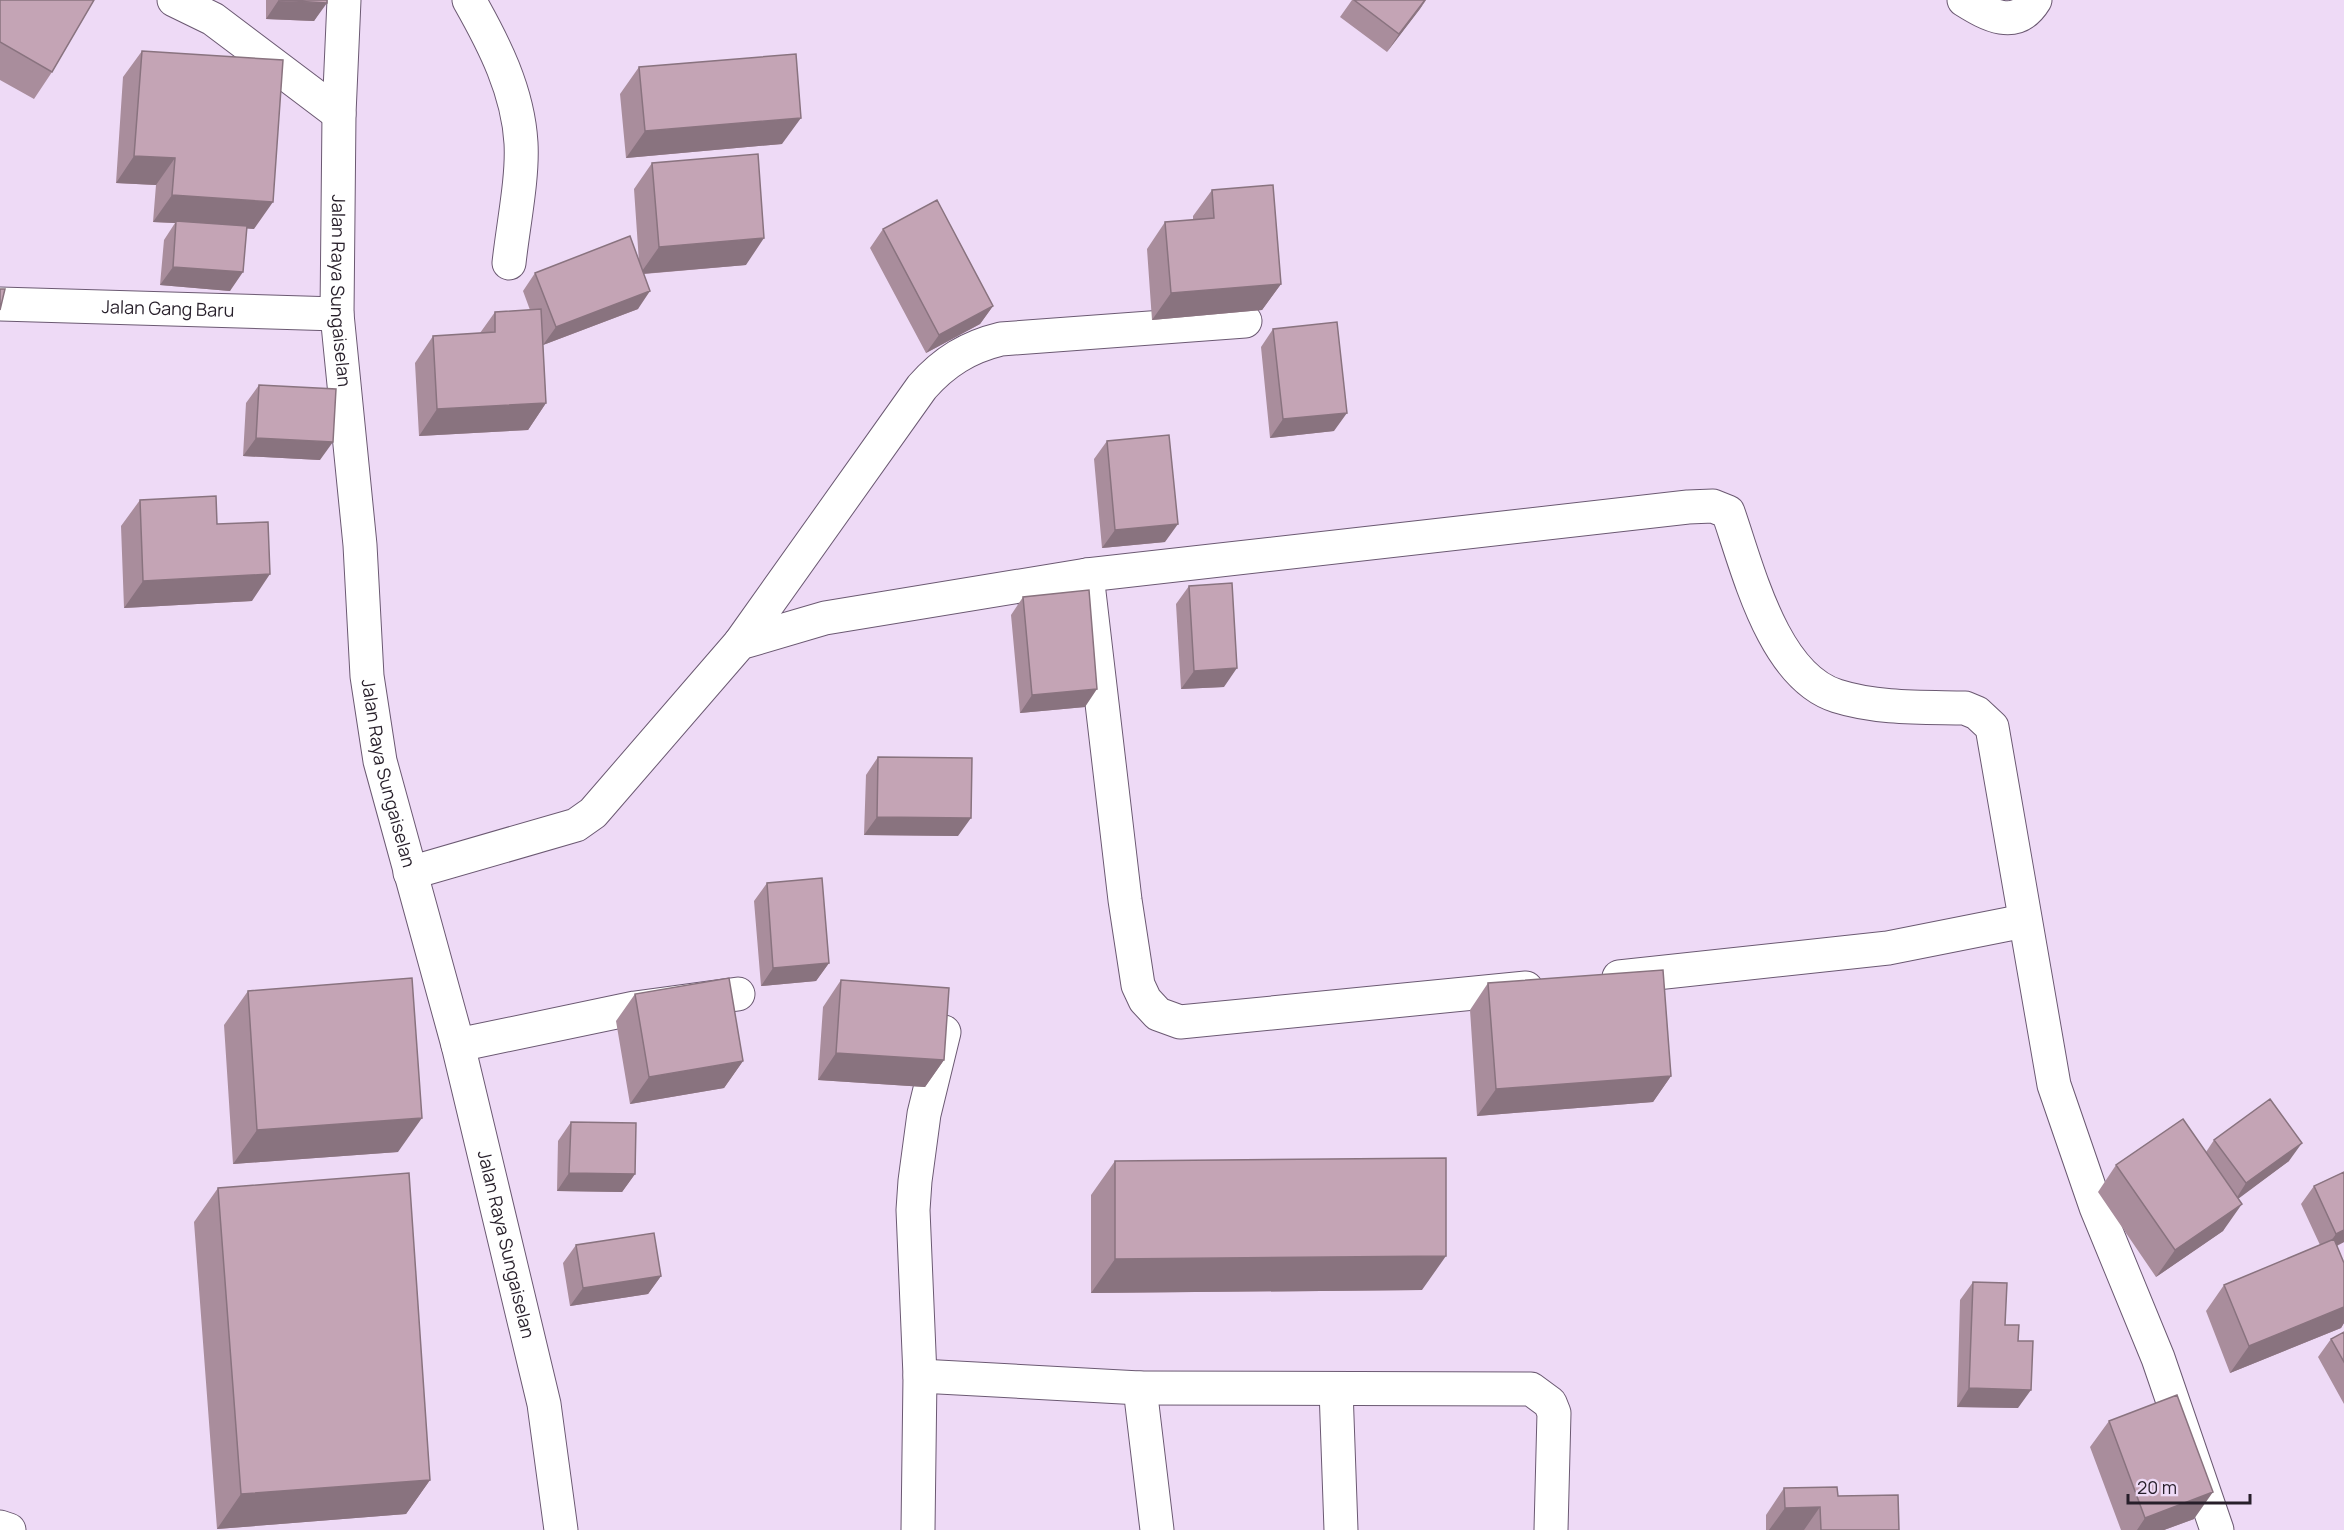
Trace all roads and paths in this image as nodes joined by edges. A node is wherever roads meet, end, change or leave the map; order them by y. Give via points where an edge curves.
1 (174, 0) edge
2 (344, 0) edge
3 (470, 0) edge
4 (1964, 0) edge
5 (2035, 0) edge
6 (339, 114) junction
7 (509, 262) dead end
8 (0, 304) edge
9 (337, 314) junction
10 (1245, 321) dead end
11 (1087, 575) junction
12 (740, 644) junction
13 (410, 873) junction
14 (2024, 921) junction
15 (1588, 981) edge
16 (1554, 984) edge
17 (738, 994) dead end
18 (939, 1002) edge
19 (458, 1045) junction
20 (920, 1376) junction
21 (1140, 1388) junction
22 (1336, 1389) junction
23 (0, 1527) edge
24 (9, 1530) edge
25 (561, 1530) edge
26 (918, 1530) edge
27 (1157, 1530) edge
28 (1341, 1530) edge
29 (1551, 1530) edge
30 (2217, 1530) edge

1 - 6 street via 232,32
2 - 6 street, Jalan Raya Sungaiselan
3 - 7 street via 497,51 515,104 521,144
4 - 5 street via 1988,15 2007,20 2020,16
6 - 9 street, Jalan Raya Sungaiselan
8 - 9 street, Jalan Gang Baru
9 - 13 street, Jalan Raya Sungaiselan via 360,545 367,676 380,761
10 - 12 street via 1001,339 977,345 955,357 922,387
11 - 12 street via 825,618
11 - 14 street via 1688,507 1722,508 1728,512 1781,649 1811,682 1836,696 1881,705 1965,708 1992,727
11 - 16 street via 1138,985 1158,1014 1180,1022
12 - 13 street via 593,813 576,825
13 - 19 street, Jalan Raya Sungaiselan
14 - 15 street via 1888,948
14 - 30 street via 2054,1085 2068,1131 2158,1358
17 - 19 street via 635,1008
18 - 20 street via 945,1014 944,1029 924,1114 914,1191
19 - 25 street, Jalan Raya Sungaiselan via 544,1404
20 - 21 street
20 - 26 street
21 - 22 street
21 - 27 street
22 - 28 street
22 - 29 street via 1531,1389 1542,1395 1554,1413
23 - 24 street

